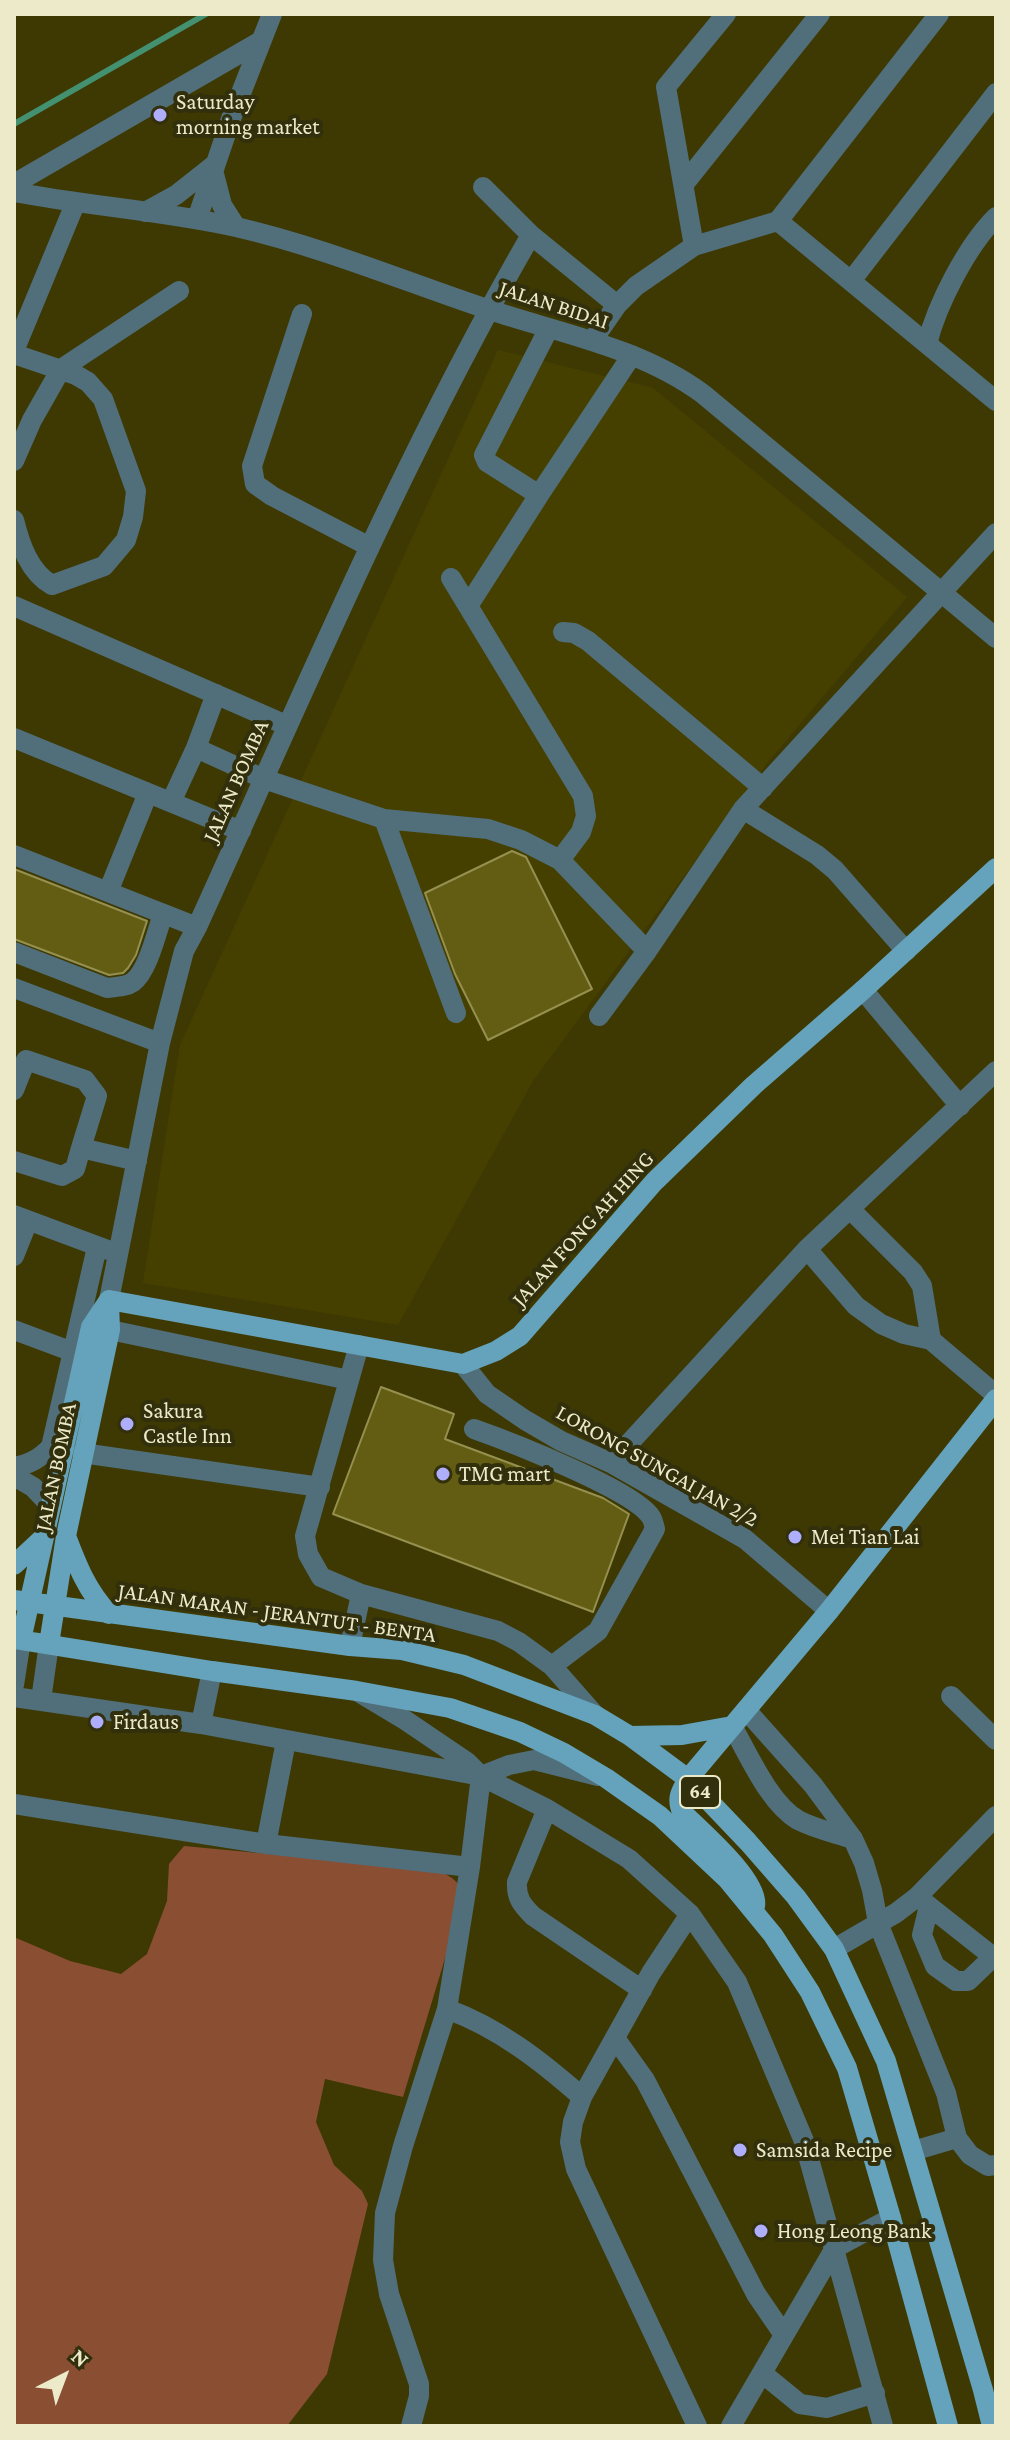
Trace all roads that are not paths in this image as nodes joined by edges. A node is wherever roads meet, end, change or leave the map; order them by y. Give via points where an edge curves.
1 (272, 14) edge
2 (726, 14) edge
3 (820, 14) edge
4 (939, 14) edge
5 (261, 41) junction
6 (996, 93) edge
7 (215, 166) junction
8 (14, 184) edge
9 (684, 184) junction
10 (483, 187) dead end
11 (14, 192) edge
12 (75, 204) junction
13 (145, 212) junction
14 (996, 217) edge
15 (197, 219) junction
16 (778, 221) junction
17 (236, 227) junction
18 (531, 235) junction
19 (694, 246) junction
20 (851, 281) junction
21 (179, 291) dead end
22 (617, 305) junction
23 (488, 309) junction
24 (302, 314) dead end
25 (549, 328) junction
26 (592, 341) junction
27 (927, 344) junction
28 (14, 352) edge
29 (632, 355) junction
30 (61, 369) junction
31 (996, 401) edge
32 (14, 461) edge
33 (539, 495) junction
34 (14, 520) edge
35 (996, 533) edge
36 (370, 547) junction
37 (451, 578) dead end
38 (943, 593) junction
39 (14, 606) edge
40 (468, 606) junction
41 (563, 632) dead end
42 (996, 638) edge
43 (216, 694) junction
44 (286, 725) junction
45 (14, 738) edge
46 (196, 748) junction
47 (264, 779) junction
48 (763, 788) junction
49 (148, 793) junction
50 (171, 802) junction
51 (743, 809) junction
52 (384, 819) junction
53 (241, 831) junction
54 (14, 855) edge
55 (560, 860) junction
56 (996, 868) edge
57 (108, 892) junction
58 (163, 914) junction
59 (197, 927) junction
60 (647, 951) junction
61 (906, 951) junction
62 (14, 952) edge
63 (53, 967) junction
64 (14, 988) edge
65 (863, 990) junction
66 (43, 999) junction
67 (456, 1013) dead end
68 (599, 1016) dead end
69 (160, 1043) junction
70 (996, 1071) edge
71 (14, 1090) edge
72 (960, 1106) junction
73 (81, 1148) junction
74 (14, 1161) edge
75 (137, 1161) junction
76 (850, 1209) junction
77 (21, 1218) edge
78 (97, 1247) junction
79 (807, 1249) junction
80 (119, 1255) junction
81 (14, 1256) edge
82 (109, 1300) junction
83 (14, 1330) edge
84 (110, 1330) junction
85 (931, 1340) junction
86 (359, 1345) junction
87 (73, 1352) junction
88 (463, 1364) junction
89 (349, 1380) junction
90 (996, 1397) edge
91 (525, 1420) junction
92 (474, 1429) dead end
93 (513, 1443) junction
94 (82, 1453) junction
95 (611, 1463) junction
96 (14, 1467) edge
97 (14, 1476) edge
98 (320, 1487) junction
99 (51, 1506) junction
100 (66, 1536) junction
101 (43, 1538) junction
102 (14, 1565) edge
103 (361, 1594) junction
104 (22, 1602) edge
105 (55, 1606) junction
106 (829, 1611) junction
107 (109, 1614) junction
108 (17, 1639) edge
109 (49, 1644) junction
110 (350, 1646) junction
111 (552, 1666) junction
112 (212, 1671) junction
113 (14, 1685) edge
114 (357, 1691) junction
115 (951, 1696) dead end
116 (14, 1697) edge
117 (41, 1700) junction
118 (595, 1715) junction
119 (739, 1718) junction
120 (201, 1724) junction
121 (630, 1736) junction
122 (996, 1740) edge
123 (286, 1741) junction
124 (481, 1776) junction
125 (606, 1778) junction
126 (688, 1779) junction
127 (14, 1804) edge
128 (547, 1809) junction
129 (996, 1816) edge
130 (853, 1839) junction
131 (266, 1844) junction
132 (470, 1867) junction
133 (923, 1902) junction
134 (754, 1911) junction
135 (690, 1914) junction
136 (878, 1923) junction
137 (834, 1949) junction
138 (995, 1958) edge
139 (642, 1990) junction
140 (447, 2009) junction
141 (615, 2038) junction
142 (582, 2097) junction
143 (957, 2138) junction
144 (913, 2151) junction
145 (996, 2165) edge
146 (891, 2218) junction
147 (835, 2248) junction
148 (784, 2335) junction
149 (762, 2373) junction
150 (989, 2386) edge
151 (875, 2393) junction
152 (411, 2426) edge
153 (697, 2426) edge
154 (731, 2426) edge
155 (883, 2426) edge
156 (948, 2426) edge
157 (992, 2426) edge

1 - 5 street
2 - 9 street via 666,87
3 - 9 street
4 - 16 street
5 - 7 street
5 - 8 street
6 - 20 street
7 - 13 street
7 - 15 street
7 - 17 street via 222,205
9 - 19 street
10 - 18 street
11 - 12 street, JALAN BIDAI
12 - 13 street, JALAN BIDAI
12 - 28 street
13 - 15 street, JALAN BIDAI
14 - 27 street via 975,242 934,316
15 - 17 street, JALAN BIDAI
16 - 19 street
16 - 20 street
17 - 23 street, JALAN BIDAI
18 - 22 street
18 - 23 street, JALAN BOMBA
19 - 22 street
20 - 27 street
21 - 30 street
22 - 26 street
23 - 25 street, JALAN BIDAI
23 - 36 street, JALAN BOMBA
24 - 36 street via 252,466 255,484
25 - 26 street, JALAN BIDAI
25 - 33 street via 484,455
26 - 29 street, JALAN BIDAI
27 - 31 street
28 - 30 street
29 - 33 street
29 - 38 street, JALAN BIDAI via 681,377
30 - 32 street
30 - 34 street via 88,382 103,399 136,491 126,540 104,566 52,585 35,572
33 - 40 street
35 - 38 street
36 - 44 street, JALAN BOMBA
37 - 40 street
38 - 42 street, JALAN BIDAI
38 - 48 street
39 - 43 street
40 - 55 street via 583,796 586,816 581,832
41 - 48 street via 588,641
43 - 44 street
43 - 46 street
44 - 47 street, JALAN BOMBA
45 - 49 street
46 - 47 street
46 - 50 street
47 - 52 street
47 - 53 street, JALAN BOMBA
48 - 51 street
49 - 50 street
49 - 57 street
50 - 53 street
51 - 60 street
51 - 61 street via 835,870
52 - 55 street via 488,829
52 - 67 street
53 - 59 street, JALAN BOMBA
54 - 57 street
55 - 60 street
56 - 61 main road, JALAN FONG AH HING
57 - 58 street
58 - 59 street
58 - 63 street via 134,981 107,988
59 - 69 street, JALAN BOMBA via 184,951
60 - 68 street
61 - 65 main road, JALAN FONG AH HING
62 - 63 street
63 - 66 street
64 - 66 street
65 - 72 street
65 - 88 main road, JALAN FONG AH HING via 654,1182 520,1336
66 - 69 street
69 - 75 street, JALAN BOMBA
70 - 72 street
71 - 73 street via 26,1060 85,1080 97,1096
72 - 76 street
73 - 74 street via 75,1169 62,1176
73 - 75 street
75 - 80 street, JALAN BOMBA
76 - 79 street
76 - 85 street via 922,1286
77 - 78 street
77 - 81 street
78 - 80 street
78 - 87 street
79 - 85 street via 856,1306 881,1324
79 - 95 street
80 - 82 street, JALAN BOMBA
82 - 84 main road, JALAN BOMBA
82 - 86 main road
82 - 99 main road, JALAN BOMBA via 91,1327
83 - 87 street
84 - 89 street
84 - 94 main road, JALAN BOMBA
85 - 90 street
86 - 88 main road
86 - 89 street
87 - 96 street via 51,1447 28,1465
88 - 91 street, LORONG SUNGAI JAN 2/2 via 487,1394
89 - 98 street
90 - 106 main road
91 - 93 street
91 - 95 street, LORONG SUNGAI JAN 2/2
92 - 93 street
93 - 111 street via 627,1496 651,1517 655,1529 598,1631
94 - 98 street
94 - 100 main road, JALAN BOMBA
95 - 106 street, LORONG SUNGAI JAN 2/2 via 745,1539
97 - 99 street
98 - 103 street via 305,1536 308,1554 321,1577
99 - 101 main road, JALAN BOMBA
100 - 105 main road, JALAN BOMBA
100 - 107 main road via 82,1578
101 - 102 main road
101 - 104 main road, JALAN BOMBA
103 - 110 street
103 - 111 street via 498,1631
104 - 105 main road, JALAN MARAN - JERANTUT - BENTA / 64
104 - 108 main road, JALAN BOMBA
105 - 107 main road, JALAN MARAN - JERANTUT - BENTA / 64
105 - 109 main road, JALAN BOMBA
106 - 119 main road
107 - 110 main road, JALAN MARAN - JERANTUT - BENTA / 64
108 - 109 main road, 64
108 - 113 street
109 - 112 main road, 64
109 - 117 street
110 - 118 main road, JALAN MARAN - JERANTUT - BENTA / 64 via 402,1650 464,1665
111 - 118 street
112 - 114 main road, 64
112 - 120 street
114 - 124 street
114 - 125 main road, 64 via 450,1708 520,1732
115 - 122 street
116 - 117 street
117 - 120 street
118 - 121 main road, JALAN MARAN - JERANTUT - BENTA / 64
119 - 121 main road via 710,1732
119 - 126 main road
119 - 130 street via 813,1785
119 - 130 street via 766,1785 782,1807 796,1818
120 - 123 street
121 - 126 main road, JALAN MARAN - JERANTUT - BENTA / 64
123 - 124 street
123 - 131 street
124 - 125 street via 534,1760
124 - 128 street
124 - 132 street
125 - 134 main road, 64 via 660,1816
126 - 134 main road via 679,1796 682,1812 746,1879 756,1900
126 - 137 main road, JALAN MARAN - JERANTUT - BENTA / 64 via 786,1886
127 - 131 street
128 - 135 street via 629,1859
128 - 139 street via 516,1893 533,1916
129 - 133 street
130 - 136 street
131 - 132 street
132 - 140 street
133 - 136 street
133 - 138 street
133 - 138 street via 922,1935 935,1966 956,1981 968,1981
134 - 146 main road, 64 via 810,1992 847,2068
135 - 139 street
135 - 147 street via 737,1982 804,2141
136 - 137 street
136 - 143 street via 946,2093
137 - 144 main road, JALAN MARAN - JERANTUT - BENTA / 64 via 886,2061
139 - 141 street
140 - 142 street via 510,2040
140 - 152 street via 385,2213 383,2260 389,2294 419,2384
141 - 142 street
141 - 148 street via 645,2080 756,2294
142 - 153 street via 570,2142 576,2169
143 - 144 street
143 - 145 street via 970,2155
144 - 150 main road, JALAN MARAN - JERANTUT - BENTA / 64
146 - 147 street
146 - 156 main road, 64
147 - 148 street
147 - 151 street
148 - 149 street
149 - 151 street via 800,2404 827,2408
149 - 154 street
150 - 157 main road, JALAN MARAN - JERANTUT - BENTA / 64
151 - 155 street

